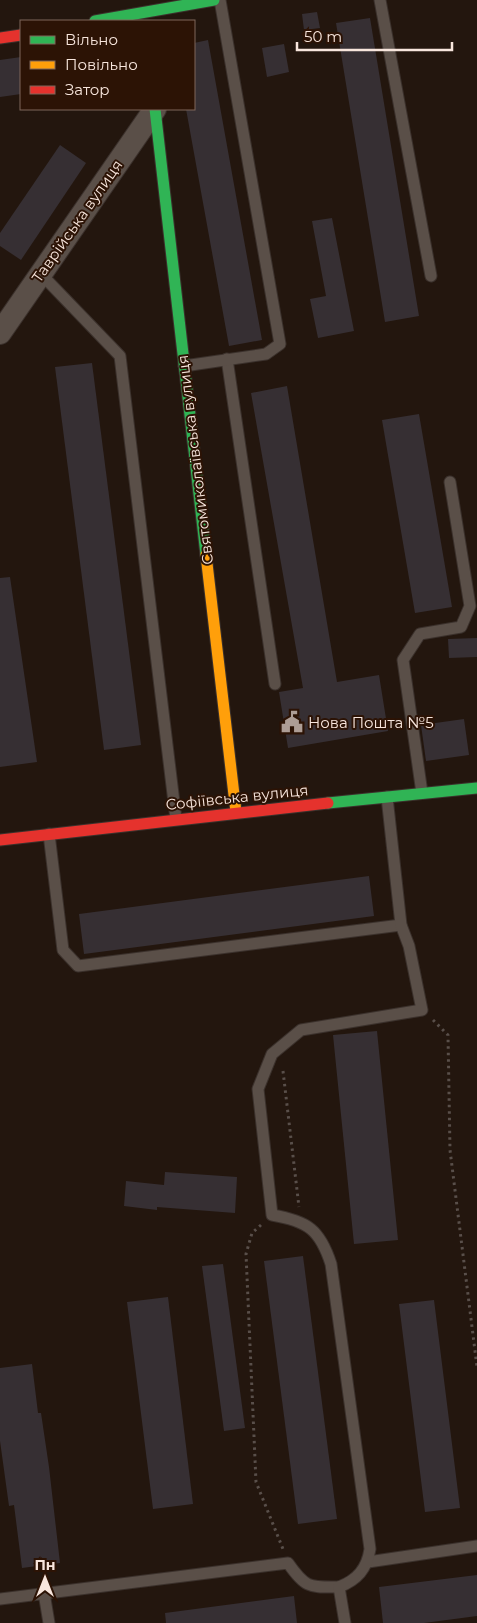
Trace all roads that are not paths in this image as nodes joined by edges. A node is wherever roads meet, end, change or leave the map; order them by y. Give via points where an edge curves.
1 (214, 0) edge
2 (220, 0) edge
3 (380, 0) edge
4 (143, 11) edge
5 (100, 20) edge
6 (20, 34) edge
7 (0, 38) edge
8 (154, 110) edge
9 (155, 110) edge
10 (41, 274) junction
11 (431, 276) dead end
12 (0, 333) edge
13 (227, 359) junction
14 (184, 366) junction
15 (450, 482) dead end
16 (276, 684) dead end
17 (477, 788) edge
18 (422, 794) junction
19 (387, 797) junction
20 (236, 812) junction
21 (176, 819) junction
22 (49, 834) junction
23 (0, 840) edge
24 (401, 925) junction
25 (477, 1546) edge
26 (368, 1562) junction
27 (339, 1587) junction
28 (44, 1593) junction
29 (0, 1599) edge
30 (49, 1623) edge
31 (345, 1623) edge

1 - 4 street
2 - 13 lane via 280,344 266,354
3 - 11 lane
4 - 5 street
6 - 7 street
8 - 10 street, Таврійська вулиця
9 - 14 street, Святомиколаївська вулиця
10 - 12 street, Таврійська вулиця
10 - 21 lane via 120,356
13 - 14 lane
13 - 16 lane
14 - 20 street, Святомиколаївська вулиця
15 - 18 lane via 470,606 461,627 420,634 403,660
17 - 18 street, Софіївська вулиця
18 - 19 street, Софіївська вулиця
19 - 20 street, Софіївська вулиця
19 - 24 lane
20 - 21 street, Софіївська вулиця
21 - 22 street, Софіївська вулиця
22 - 23 street, Софіївська вулиця
22 - 24 lane via 62,950 78,966
24 - 26 lane via 409,946 422,1010 301,1030 272,1054 258,1089 272,1215 310,1226 324,1244 331,1264 370,1549
25 - 26 lane
26 - 27 lane via 352,1582
27 - 28 lane via 311,1586 288,1563
27 - 31 lane
28 - 29 lane
28 - 30 lane

